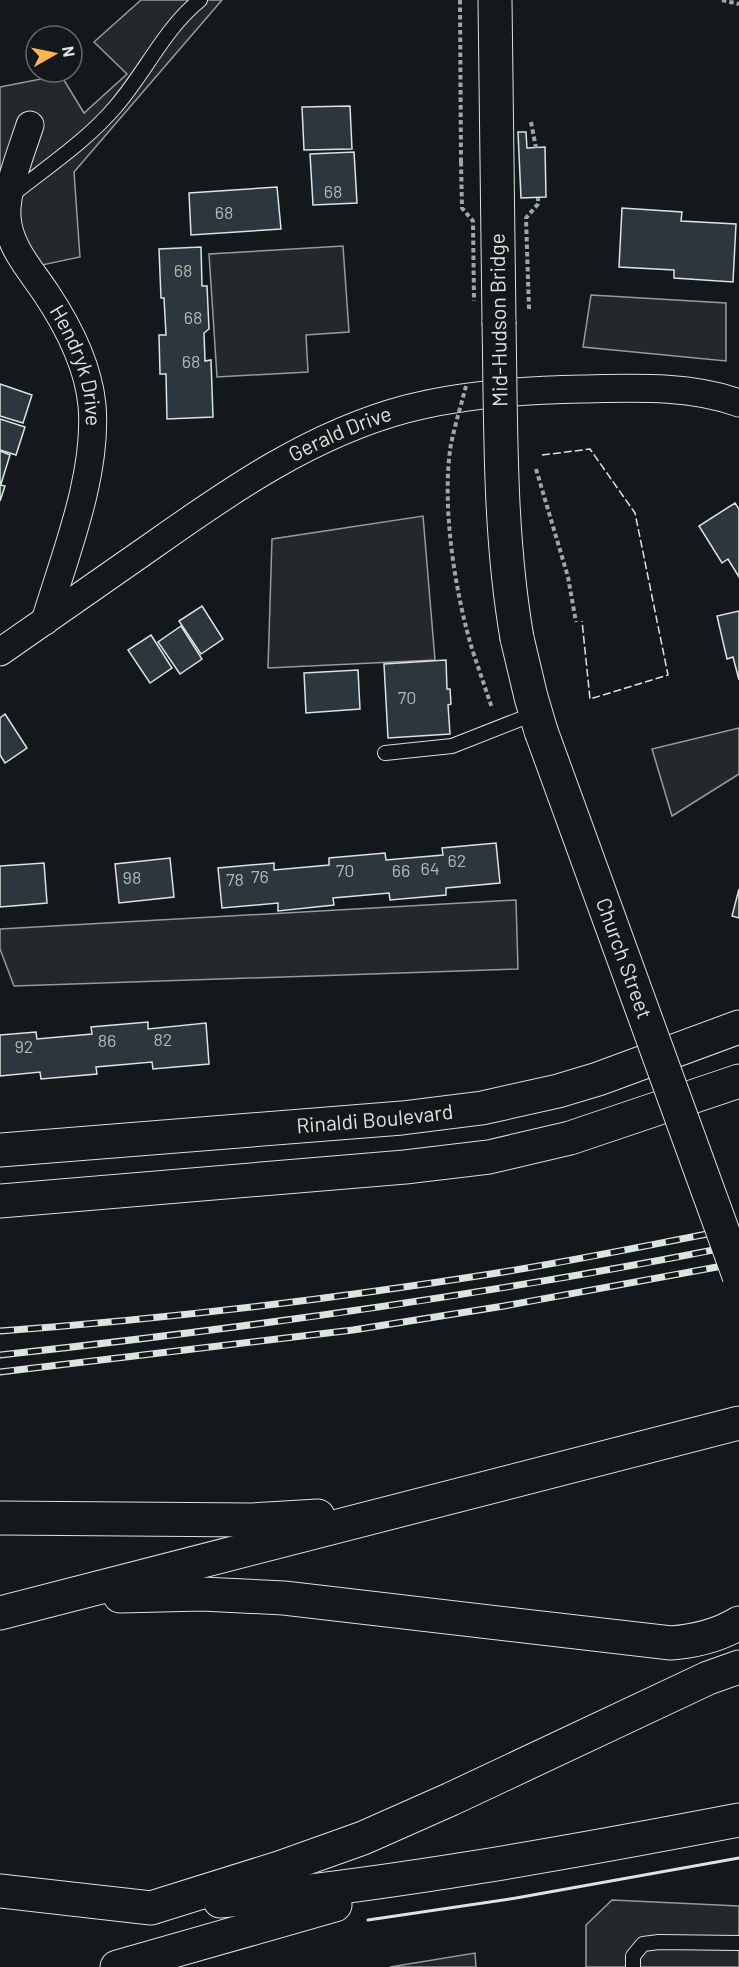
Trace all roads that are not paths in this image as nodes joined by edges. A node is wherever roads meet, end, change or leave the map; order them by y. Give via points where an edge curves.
1 (200, 0) edge
2 (495, 0) edge
3 (30, 125) dead end
4 (8, 198) junction
5 (739, 403) edge
6 (45, 621) junction
7 (517, 638) joint
8 (0, 652) edge
9 (538, 722) junction
10 (385, 753) dead end
11 (739, 1027) edge
12 (739, 1081) edge
13 (0, 1150) edge
14 (0, 1201) edge
15 (739, 1276) edge
16 (739, 1423) edge
17 (412, 1506) junction
18 (0, 1518) edge
19 (60, 1598) junction
20 (0, 1613) edge
21 (739, 1623) edge
22 (0, 1629) edge
23 (739, 1667) edge
24 (739, 1820) edge
25 (457, 1871) junction
26 (0, 1891) edge
27 (151, 1908) junction
28 (0, 1915) edge
29 (739, 1943) edge
30 (117, 1967) edge
31 (633, 1967) edge

1 - 4 lane via 170,31 116,107
2 - 7 main road, Mid-Hudson Bridge, bridge via 502,498
3 - 4 street, Hendryk Drive
4 - 6 street, Hendryk Drive via 9,232 16,250 69,330 84,367 92,404 86,486
5 - 6 street, Gerald Drive via 697,393 606,388 518,391 406,409 352,427 250,479
6 - 8 street, Gerald Drive
7 - 9 main road, Church Street
9 - 10 lane via 498,728 441,749
9 - 15 main road, Church Street, bridge
11 - 13 main road, Rinaldi Boulevard via 598,1079 482,1108 391,1119
12 - 14 main road via 570,1138 489,1157
16 - 17 main road
17 - 18 main road via 271,1519
17 - 19 main road
19 - 20 main road
19 - 21 main road via 245,1595 671,1642 714,1636
19 - 22 main road
23 - 27 main road via 363,1838
24 - 25 main road
25 - 27 main road
25 - 30 main road
26 - 27 main road
27 - 28 main road
29 - 31 lane via 643,1944 633,1956

